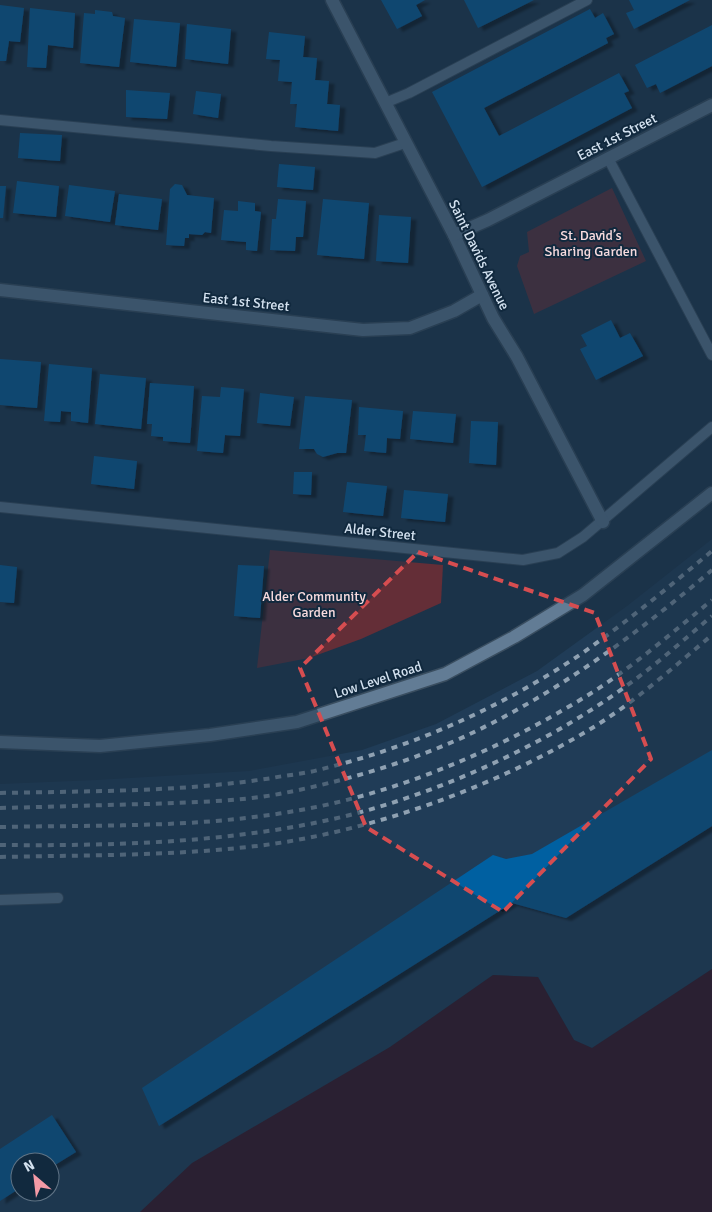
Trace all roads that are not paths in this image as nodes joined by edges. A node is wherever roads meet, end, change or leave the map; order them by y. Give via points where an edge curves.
1 (332, 0) edge
2 (587, 0) edge
3 (385, 103) junction
4 (712, 105) edge
5 (0, 120) edge
6 (405, 143) junction
7 (608, 158) junction
8 (454, 235) junction
9 (0, 290) edge
10 (482, 295) junction
11 (712, 355) edge
12 (712, 427) edge
13 (712, 493) edge
14 (0, 508) edge
15 (603, 522) junction
16 (0, 742) edge
17 (58, 898) dead end
18 (0, 900) edge

1 - 3 street, Saint Davids Avenue
2 - 3 lane
3 - 6 street, Saint Davids Avenue
4 - 7 street, East 1st Street
5 - 6 lane via 271,146 375,152
6 - 8 street, Saint Davids Avenue
7 - 8 street, East 1st Street
7 - 11 lane
8 - 10 street, Saint Davids Avenue
9 - 10 street, East 1st Street via 363,330 410,328
10 - 15 street, Saint Davids Avenue
12 - 15 lane, Alder Street
13 - 16 street, Low Level Road via 583,595 445,674 297,722 239,731 100,746
14 - 15 lane, Alder Street via 523,560 558,553
17 - 18 lane

